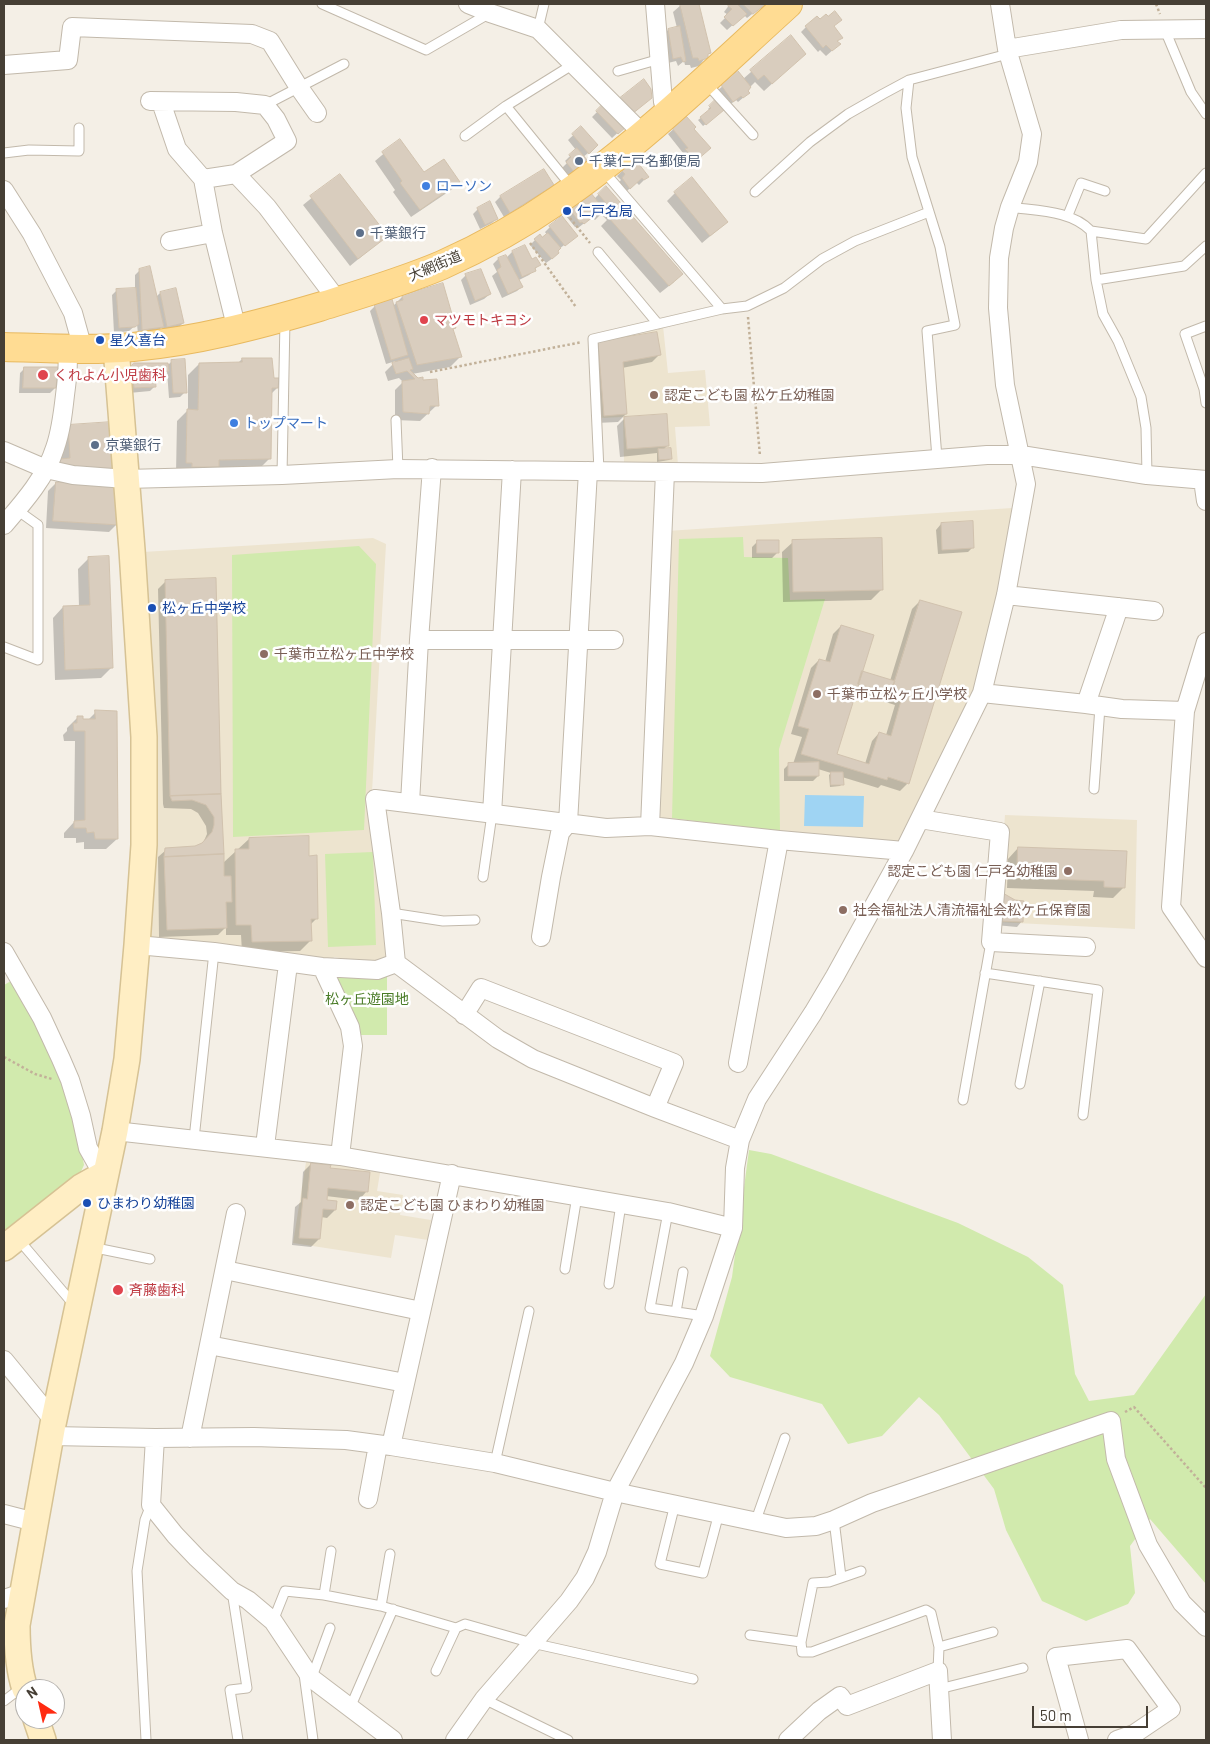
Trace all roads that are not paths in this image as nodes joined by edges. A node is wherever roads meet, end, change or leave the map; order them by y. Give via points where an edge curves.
1 (322, 4) edge
2 (468, 4) edge
3 (544, 4) edge
4 (655, 4) edge
5 (788, 4) edge
6 (1000, 4) edge
7 (500, 11) edge
8 (538, 29) junction
9 (1206, 29) edge
10 (1166, 30) junction
11 (1008, 51) junction
12 (660, 59) junction
13 (344, 64) dead end
14 (4, 65) edge
15 (572, 65) junction
16 (618, 71) dead end
17 (704, 80) junction
18 (909, 80) junction
19 (298, 86) junction
20 (265, 105) junction
21 (506, 106) junction
22 (672, 109) junction
23 (317, 113) dead end
24 (1206, 114) edge
25 (79, 128) dead end
26 (643, 134) junction
27 (753, 135) dead end
28 (465, 136) dead end
29 (4, 153) edge
30 (1206, 173) edge
31 (236, 174) junction
32 (607, 174) dead end
33 (203, 179) junction
34 (4, 190) edge
35 (1105, 191) dead end
36 (755, 192) dead end
37 (565, 195) junction
38 (1010, 207) junction
39 (929, 212) junction
40 (1068, 215) junction
41 (1091, 231) junction
42 (213, 233) junction
43 (170, 241) dead end
44 (1206, 246) edge
45 (598, 252) road end
46 (1096, 280) junction
47 (338, 301) junction
48 (722, 309) junction
49 (285, 317) junction
50 (658, 324) junction
51 (1206, 326) edge
52 (237, 330) junction
53 (4, 347) edge
54 (116, 348) junction
55 (75, 349) junction
56 (1206, 403) edge
57 (396, 420) dead end
58 (4, 451) edge
59 (1021, 455) junction
60 (937, 458) junction
61 (398, 468) junction
62 (432, 468) junction
63 (46, 469) junction
64 (512, 470) junction
65 (594, 471) junction
66 (666, 472) junction
67 (282, 475) junction
68 (1147, 475) junction
69 (126, 479) junction
70 (1205, 480) edge
71 (1206, 501) edge
72 (17, 510) junction
73 (4, 525) edge
74 (1006, 594) junction
75 (1119, 607) junction
76 (1154, 611) dead end
77 (419, 640) junction
78 (502, 640) junction
79 (580, 640) junction
80 (614, 640) dead end
81 (1206, 642) edge
82 (4, 647) edge
83 (982, 693) junction
84 (1093, 705) junction
85 (1185, 711) junction
86 (1094, 789) dead end
87 (410, 803) junction
88 (492, 814) junction
89 (920, 819) junction
90 (568, 823) junction
91 (650, 826) junction
92 (779, 840) junction
93 (904, 851) junction
94 (483, 877) dead end
95 (391, 913) junction
96 (476, 920) dead end
97 (541, 937) dead end
98 (991, 942) junction
99 (137, 945) junction
100 (1086, 947) dead end
101 (4, 952) edge
102 (214, 952) junction
103 (1206, 958) edge
104 (396, 963) junction
105 (288, 964) junction
106 (322, 968) junction
107 (985, 973) junction
108 (1040, 981) junction
109 (464, 1015) junction
110 (738, 1063) dead end
111 (1020, 1084) dead end
112 (963, 1100) dead end
113 (655, 1108) junction
114 (1083, 1115) dead end
115 (115, 1131) junction
116 (194, 1139) junction
117 (740, 1140) junction
118 (265, 1146) junction
119 (340, 1156) junction
120 (106, 1173) junction
121 (452, 1174) junction
122 (577, 1196) junction
123 (621, 1204) junction
124 (668, 1212) junction
125 (236, 1213) dead end
126 (733, 1228) junction
127 (10, 1243) edge
128 (91, 1247) junction
129 (150, 1259) dead end
130 (565, 1269) dead end
131 (225, 1270) junction
132 (683, 1272) dead end
133 (609, 1284) dead end
134 (78, 1310) junction
135 (421, 1311) junction
136 (529, 1311) dead end
137 (676, 1312) junction
138 (704, 1316) junction
139 (209, 1345) junction
140 (4, 1360) edge
141 (405, 1383) junction
142 (53, 1428) junction
143 (155, 1438) junction
144 (190, 1438) junction
145 (785, 1438) dead end
146 (384, 1445) junction
147 (495, 1463) junction
148 (615, 1492) junction
149 (368, 1500) dead end
150 (675, 1504) junction
151 (151, 1505) junction
152 (719, 1513) junction
153 (14, 1514) edge
154 (756, 1520) junction
155 (834, 1520) junction
156 (331, 1551) dead end
157 (390, 1554) dead end
158 (861, 1571) dead end
159 (841, 1577) junction
160 (232, 1591) junction
161 (324, 1595) junction
162 (13, 1596) edge
163 (382, 1606) junction
164 (393, 1609) junction
165 (273, 1621) junction
166 (1206, 1627) edge
167 (330, 1628) dead end
168 (456, 1628) junction
169 (993, 1632) dead end
170 (750, 1635) dead end
171 (801, 1642) junction
172 (532, 1643) junction
173 (939, 1647) junction
174 (1023, 1668) dead end
175 (938, 1671) junction
176 (307, 1672) junction
177 (436, 1672) dead end
178 (22, 1679) edge
179 (693, 1679) dead end
180 (939, 1689) junction
181 (15, 1693) edge
182 (484, 1699) junction
183 (4, 1701) edge
184 (350, 1708) junction
185 (146, 1740) edge
186 (238, 1740) edge
187 (313, 1740) edge
188 (392, 1740) edge
189 (454, 1740) edge
190 (568, 1740) edge
191 (788, 1740) edge
192 (942, 1740) edge
193 (1079, 1740) edge
194 (1117, 1740) edge

1 - 7 lane via 426,50
2 - 7 street
3 - 8 lane
4 - 12 street
5 - 17 main road, 大網街道
6 - 11 street
7 - 8 street
8 - 15 street
9 - 10 street
10 - 11 street via 1121,30
10 - 24 lane via 1191,92
11 - 18 lane
11 - 38 street via 1032,134 1028,162
12 - 16 lane
12 - 22 street via 664,102
13 - 19 lane
14 - 19 street via 68,60 72,27 252,34 270,41
15 - 21 lane
15 - 26 street
17 - 22 main road, 大網街道
17 - 27 lane
18 - 36 lane via 848,114 810,142
18 - 39 lane via 906,108 912,157
19 - 20 lane
19 - 23 street
20 - 31 street via 287,141
20 - 33 street via 156,102 178,150
21 - 28 lane
21 - 37 lane
22 - 26 main road, 大網街道
25 - 29 lane via 79,151
26 - 37 main road, 大網街道
30 - 41 lane via 1146,238
31 - 33 street
31 - 47 street via 267,206
32 - 48 lane
33 - 42 street
34 - 55 street via 32,234 73,313
35 - 40 lane via 1081,183
37 - 47 main road, 大網街道 via 518,225 441,265
38 - 40 lane
38 - 59 street via 999,258 998,308 1005,385
39 - 48 lane via 855,241 822,259 784,288 747,306
39 - 60 lane via 940,247 955,325 927,330
40 - 41 lane
41 - 46 lane
42 - 43 street
42 - 52 street
44 - 46 lane via 1184,266
45 - 50 lane
46 - 68 lane via 1103,314 1141,397 1146,428
47 - 49 main road, 大網街道
48 - 50 lane
49 - 52 main road, 大網街道
49 - 67 lane
50 - 65 lane via 593,338
51 - 56 lane via 1185,334
52 - 54 main road, 大網街道 via 161,344
53 - 55 main road, 大網街道
54 - 55 main road, 大網街道
54 - 69 street
55 - 63 street via 68,363 62,422
57 - 61 lane
58 - 63 street
59 - 60 street
59 - 68 street
59 - 74 street via 1026,484
60 - 66 street via 762,472
61 - 62 street
61 - 67 street
62 - 64 street
62 - 77 street
63 - 69 street via 73,475
63 - 72 street
64 - 65 street
64 - 78 street
65 - 66 street
65 - 79 street
66 - 91 street
67 - 69 street
68 - 70 street
69 - 99 street via 144,737 144,845
70 - 71 street
72 - 73 street
72 - 82 lane via 38,525 38,660
74 - 75 street
74 - 83 street
75 - 76 street
75 - 84 street
77 - 78 street
77 - 87 street
78 - 79 street
78 - 88 street
79 - 80 street
79 - 90 street
81 - 85 street
83 - 84 street
83 - 89 street
84 - 85 street
84 - 86 lane
85 - 103 street via 1171,907
87 - 88 street
87 - 95 street via 375,799
88 - 90 street
88 - 94 lane
89 - 93 street
89 - 98 street via 1000,832
90 - 91 street via 606,828
90 - 97 street via 560,833
91 - 92 street
92 - 93 street
92 - 110 street
93 - 117 street via 814,1013 758,1099
95 - 96 lane via 443,920
95 - 104 street
98 - 100 street
98 - 107 lane
99 - 102 street
99 - 115 street via 127,1059
101 - 120 street via 42,1018 72,1086 88,1148
102 - 105 street
102 - 116 lane
104 - 106 street via 376,970
104 - 109 street
105 - 106 street
105 - 118 street
106 - 119 street via 350,1028 353,1046
107 - 108 lane
107 - 112 lane
108 - 111 lane
108 - 114 lane via 1098,990
109 - 113 street via 534,1059
109 - 113 street via 482,988 674,1063
113 - 117 street
115 - 116 street
115 - 120 street
116 - 118 street
117 - 126 street via 735,1168
118 - 119 street
119 - 121 street
120 - 127 street via 81,1187
120 - 128 street
121 - 122 street
121 - 135 street
122 - 123 street
122 - 130 lane
123 - 124 street
123 - 133 lane
124 - 126 street
124 - 137 lane via 650,1308
125 - 131 street
126 - 138 street
127 - 134 lane
128 - 129 lane
128 - 134 street
131 - 135 street
131 - 139 street
132 - 137 lane
134 - 142 street
135 - 141 street
136 - 147 lane
137 - 138 lane
138 - 148 street via 684,1363
139 - 141 street
139 - 144 street
140 - 142 street
141 - 146 street
142 - 143 street
142 - 153 street
143 - 144 street
143 - 151 street
144 - 146 street via 346,1440
145 - 154 lane
146 - 147 street
146 - 149 street
147 - 148 street
148 - 150 street
148 - 172 street via 597,1552 585,1578
150 - 152 street
150 - 152 lane via 660,1564 703,1573
151 - 160 street via 180,1541
151 - 185 lane via 145,1520 137,1571
152 - 154 street
153 - 162 street
154 - 155 street via 786,1528 816,1526
155 - 159 lane
155 - 166 street via 872,1503 1111,1421 1116,1459 1148,1544 1182,1603
156 - 161 lane
157 - 163 lane
158 - 159 lane
159 - 171 lane via 813,1583
160 - 165 street
160 - 186 lane via 247,1688 230,1690
161 - 163 lane
161 - 165 lane via 285,1591
162 - 178 street
163 - 164 lane
164 - 168 lane
164 - 184 lane
165 - 176 street
167 - 176 lane
168 - 172 lane via 464,1624
168 - 177 lane
169 - 173 lane
170 - 171 lane
171 - 173 lane via 802,1652 812,1652 926,1610 931,1613
172 - 179 lane
172 - 182 street
173 - 175 lane
174 - 180 lane
175 - 180 street
175 - 191 street via 847,1706 840,1696
176 - 184 street
176 - 187 lane
180 - 192 street
181 - 183 lane
182 - 189 street
182 - 190 lane
184 - 188 street
193 - 194 street via 1056,1657 1127,1649 1171,1709 1134,1734

